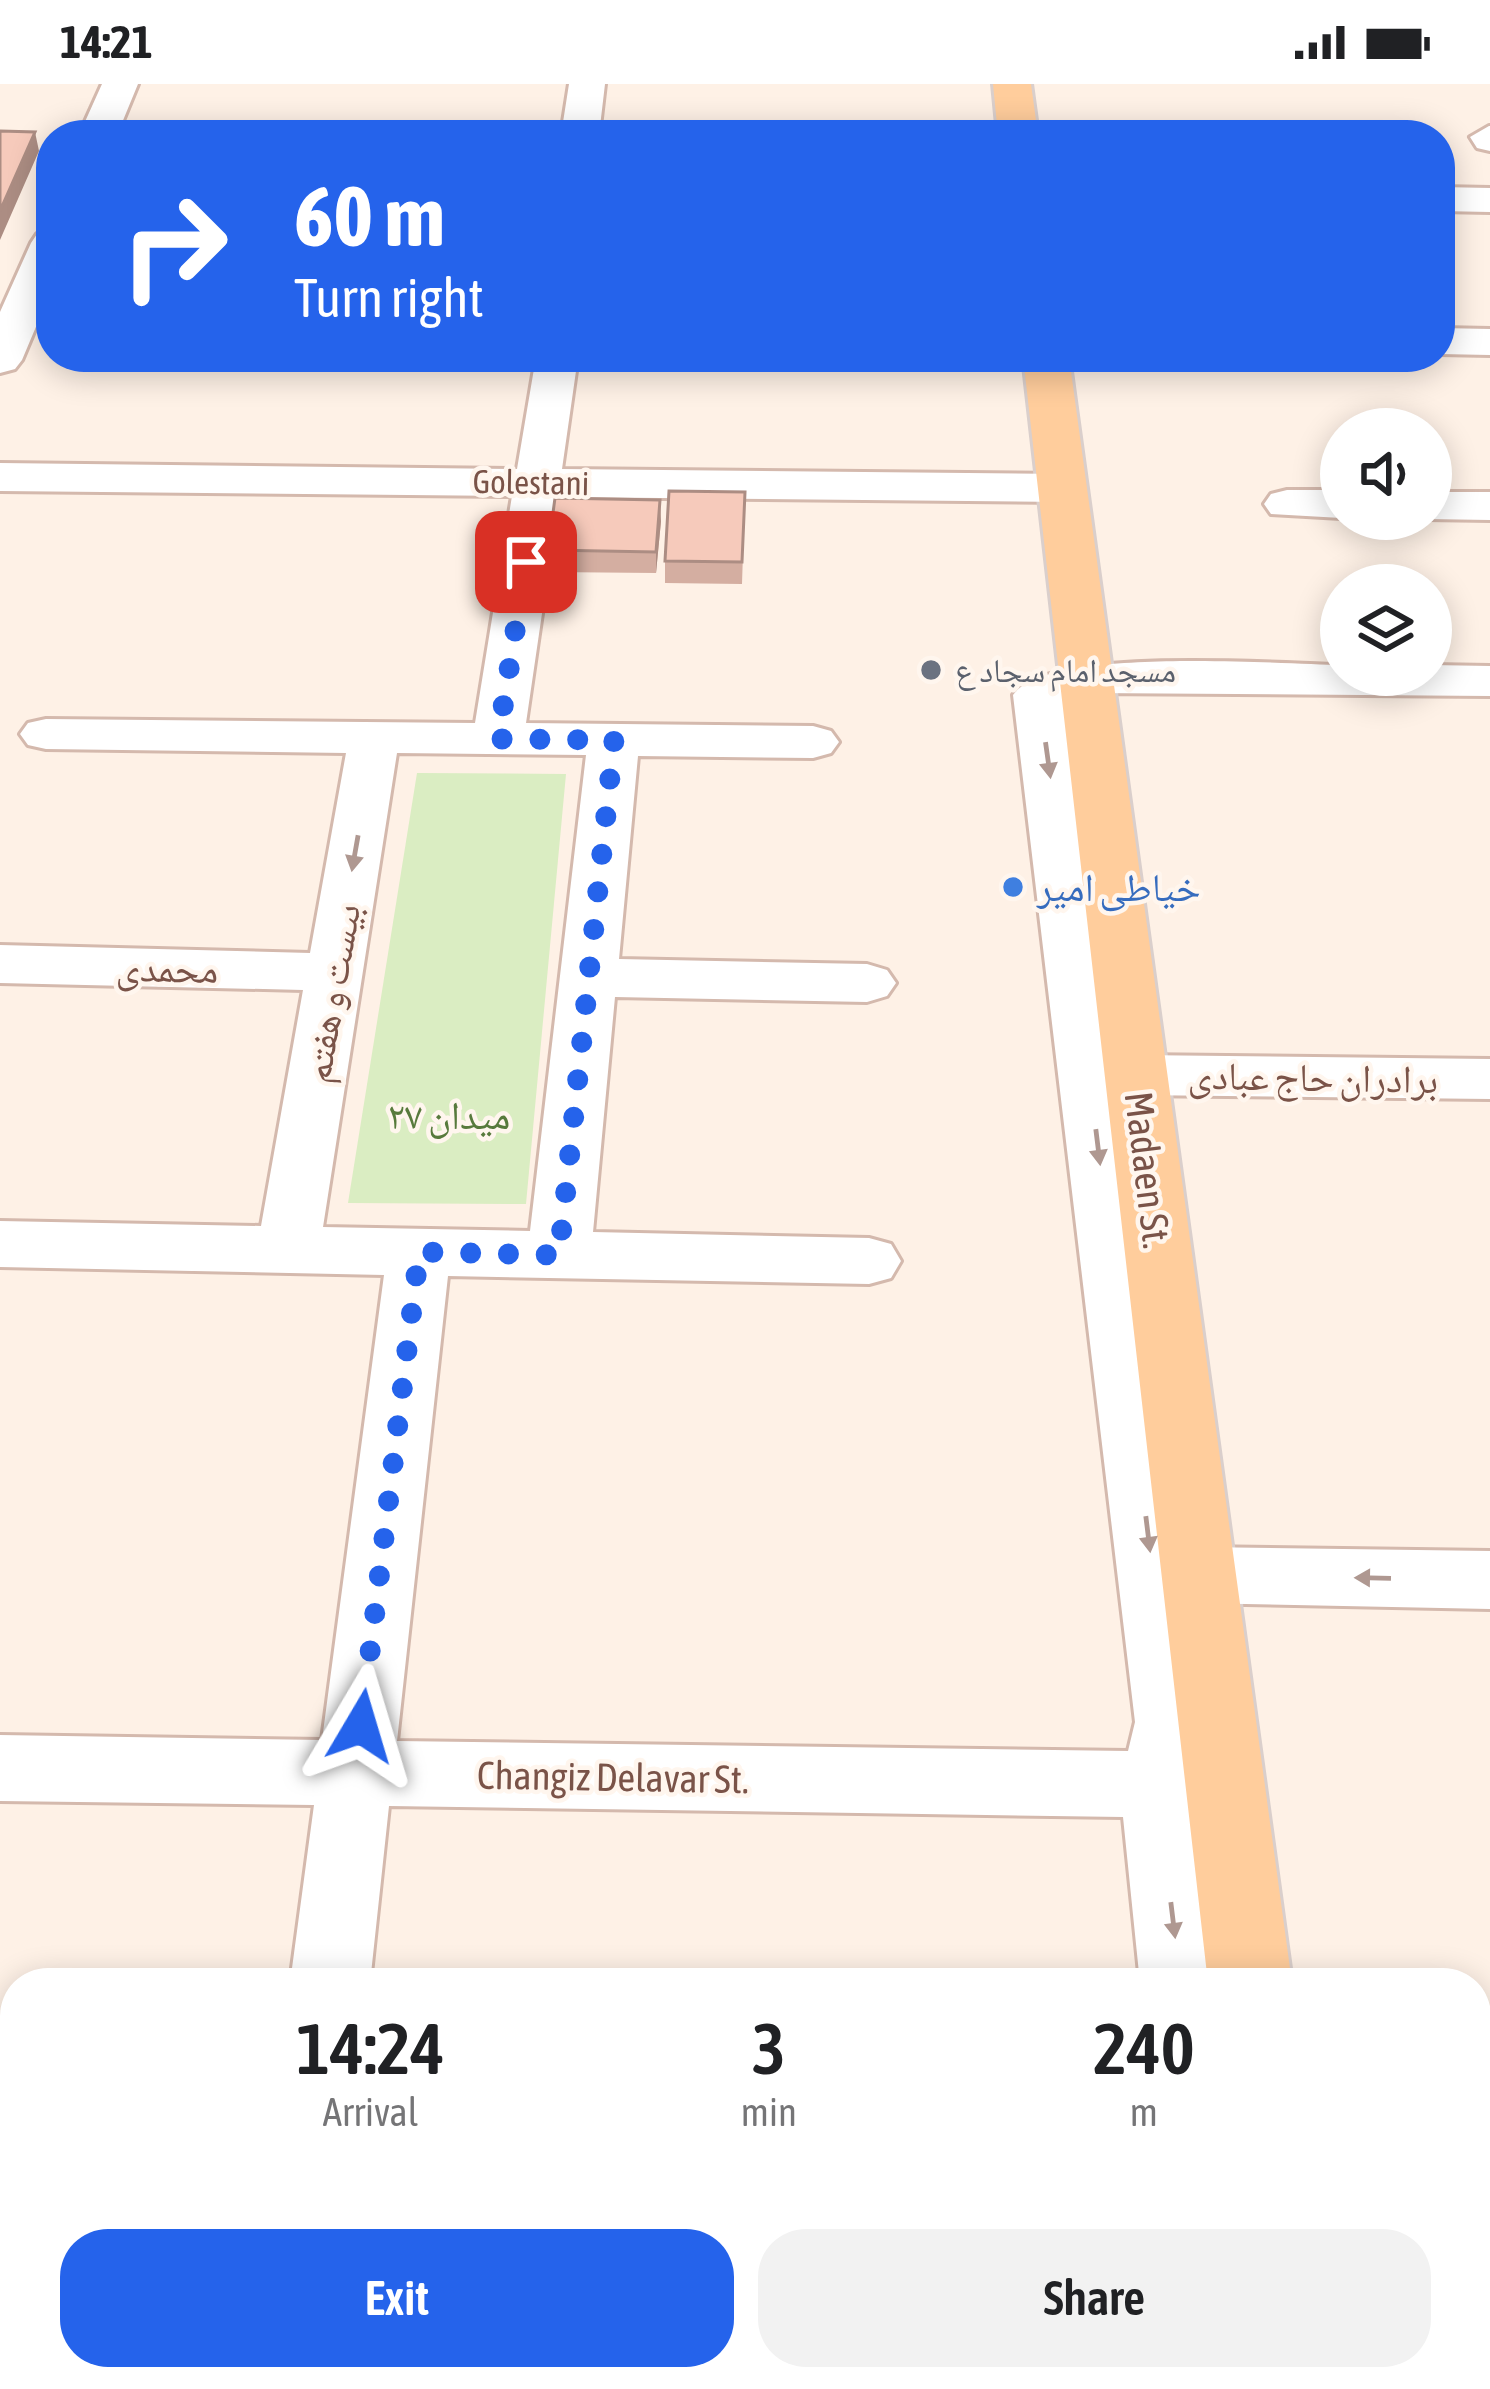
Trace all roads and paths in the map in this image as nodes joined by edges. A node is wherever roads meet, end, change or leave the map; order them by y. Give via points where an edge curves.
1 (120, 84) edge
2 (587, 84) edge
3 (1012, 84) edge
4 (104, 120) edge
5 (582, 120) edge
6 (1016, 120) edge
7 (1455, 199) edge
8 (1490, 200) edge
9 (36, 278) edge
10 (1455, 341) edge
11 (1490, 341) edge
12 (0, 361) edge
13 (555, 372) edge
14 (1048, 372) edge
15 (0, 477) edge
16 (538, 482) junction
17 (1063, 488) junction
18 (1287, 504) dead end
19 (1320, 505) edge
20 (1452, 506) edge
21 (1490, 506) edge
22 (1490, 681) edge
23 (1088, 689) junction
24 (1490, 706) edge
25 (46, 734) dead end
26 (374, 738) junction
27 (498, 739) junction
28 (614, 740) junction
29 (813, 742) dead end
30 (0, 964) edge
31 (334, 972) junction
32 (588, 977) junction
33 (867, 982) dead end
34 (1136, 1075) junction
35 (1490, 1079) edge
36 (0, 1244) edge
37 (288, 1249) junction
38 (419, 1252) junction
39 (559, 1255) junction
40 (869, 1261) dead end
41 (1198, 1576) junction
42 (1490, 1580) edge
43 (0, 1768) edge
44 (355, 1773) junction
45 (1191, 1785) junction
46 (332, 1968) edge
47 (1181, 1968) edge
48 (1246, 1968) edge

1 - 4 street
2 - 5 street
3 - 6 main road
7 - 8 street
9 - 12 street
10 - 11 street
13 - 16 street
14 - 17 main road, Madaen St.
15 - 16 street, Golestani
16 - 17 street, Golestani
16 - 27 street
17 - 23 main road, Madaen St.
18 - 19 street
20 - 21 street
22 - 23 street
23 - 24 street
23 - 34 main road, Madaen St.
23 -> 45 street via 1038,695 1172,1722
25 - 26 street
26 - 27 street
26 -> 31 street, بیست و هفتم
27 - 28 street
28 - 29 street
28 - 32 street
30 - 31 street, محمدی
31 - 37 street, بیست و هفتم
32 - 33 street
32 - 39 street
34 - 35 street, برادران حاج عبادی
34 - 41 main road, Madaen St.
36 - 37 street
37 - 38 street
38 - 39 street
38 - 44 street
39 - 40 street
42 -> 41 street
41 - 45 main road, Madaen St.
43 - 44 street, Changiz Delavar St.
44 - 45 street, Changiz Delavar St.
44 - 46 street
45 -> 47 street
45 - 48 main road, Madaen St.

